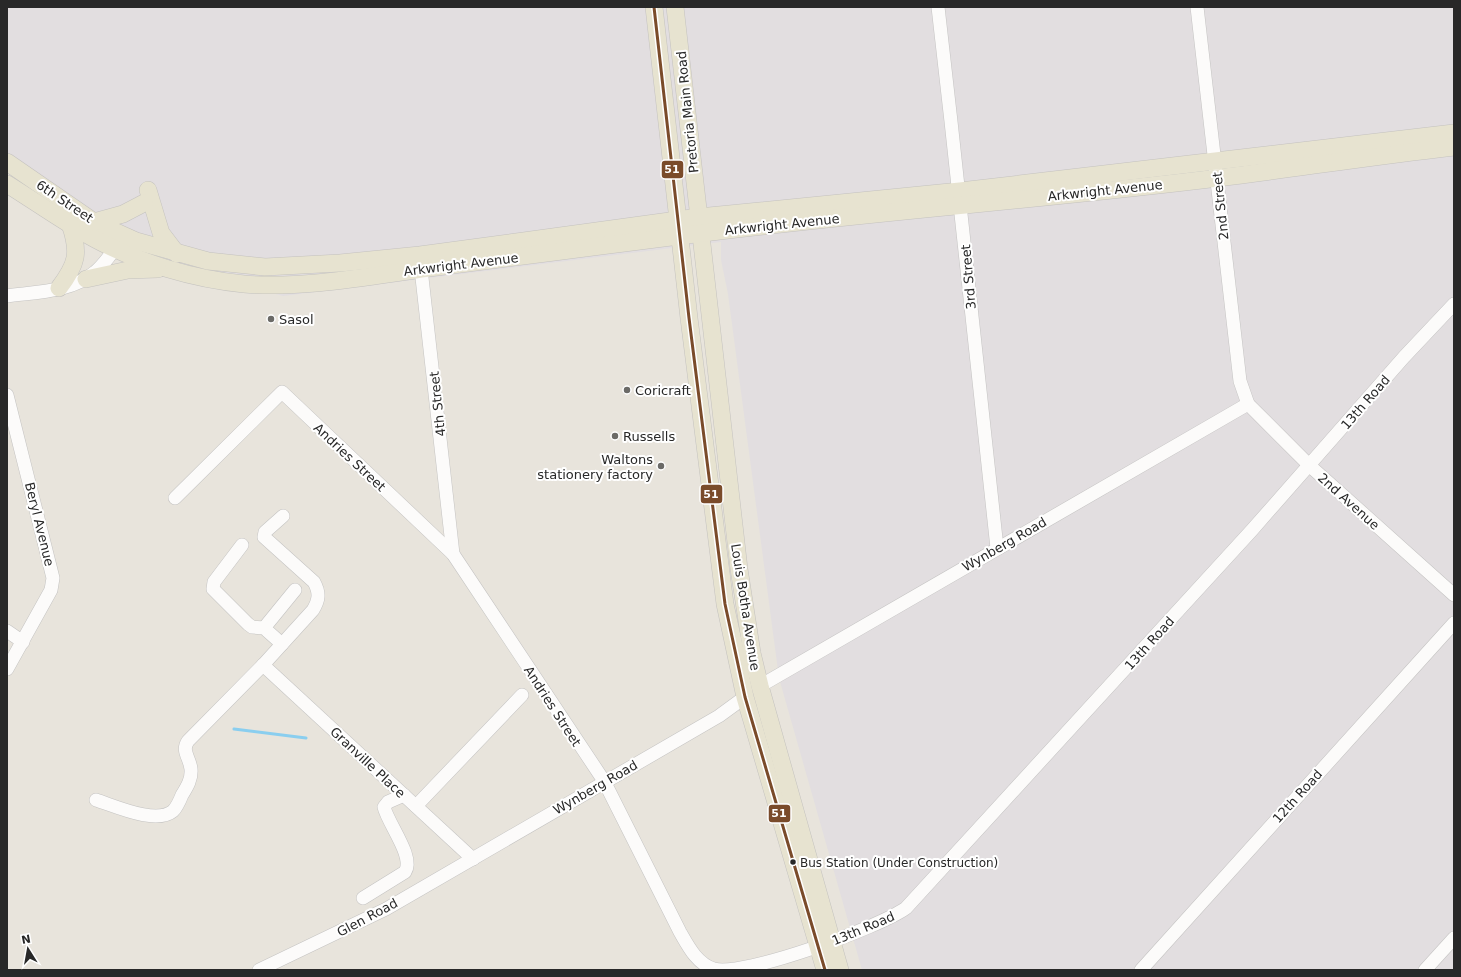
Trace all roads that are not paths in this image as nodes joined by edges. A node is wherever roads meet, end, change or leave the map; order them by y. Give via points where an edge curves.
1 (654, 7) edge
2 (675, 7) edge
3 (938, 7) edge
4 (1198, 7) edge
5 (1454, 133) edge
6 (1454, 147) edge
7 (1215, 160) junction
8 (7, 162) edge
9 (1217, 178) junction
10 (7, 184) edge
11 (696, 188) junction
12 (675, 190) junction
13 (961, 199) junction
14 (725, 215) junction
15 (94, 222) junction
16 (70, 224) junction
17 (654, 224) junction
18 (701, 225) junction
19 (679, 228) junction
20 (120, 242) junction
21 (177, 254) junction
22 (420, 262) junction
23 (168, 268) junction
24 (86, 279) junction
25 (59, 288) junction
26 (7, 296) edge
27 (1454, 304) edge
28 (7, 395) edge
29 (1248, 404) junction
30 (1310, 466) junction
31 (175, 498) dead end
32 (283, 516) dead end
33 (242, 545) dead end
34 (997, 548) junction
35 (453, 554) junction
36 (295, 590) dead end
37 (1454, 595) edge
38 (1454, 623) edge
39 (264, 628) junction
40 (7, 631) edge
41 (23, 642) junction
42 (282, 644) junction
43 (263, 665) junction
44 (7, 669) edge
45 (760, 686) junction
46 (522, 695) dead end
47 (745, 697) junction
48 (719, 716) junction
49 (753, 726) junction
50 (604, 781) junction
51 (404, 795) junction
52 (96, 800) dead end
53 (416, 806) junction
54 (473, 859) junction
55 (363, 898) dead end
56 (1454, 938) edge
57 (825, 944) junction
58 (266, 969) edge
59 (825, 970) edge
60 (840, 970) edge
61 (1141, 970) edge
62 (1425, 970) edge

1 - 12 main road, Pretoria Main Road
2 - 11 main road, Pretoria Main Road
3 - 13 street, 3rd Street
4 - 7 street, 2nd Street
5 - 7 main road, Arkwright Avenue
6 - 9 main road, Arkwright Avenue
7 - 9 street, 2nd Street
7 - 13 main road, Arkwright Avenue
8 - 15 main road, 6th Street
9 - 13 main road, Arkwright Avenue
9 - 29 street, 2nd Street via 1240,381
10 - 16 main road
11 - 14 main road
11 - 18 main road, Pretoria Main Road
12 - 17 main road via 667,207
12 - 19 main road, Pretoria Main Road
13 - 14 main road, Arkwright Avenue
13 - 18 main road, Arkwright Avenue via 766,225
13 - 34 street, 3rd Street
14 - 18 main road, Arkwright Avenue
15 - 20 main road, 6th Street
15 - 21 main road via 123,214 146,196 161,233
16 - 20 main road
16 - 25 main road via 77,255 72,270
17 - 19 main road, Arkwright Avenue
17 - 22 main road, Arkwright Avenue
18 - 19 main road, Arkwright Avenue
18 - 45 main road, Louis Botha Avenue via 739,569 752,653
19 - 22 main road, Arkwright Avenue
19 - 47 main road, Louis Botha Avenue via 725,604
20 - 21 main road, Arkwright Avenue
20 - 23 main road, Arkwright Avenue
20 - 24 street via 102,265
21 - 22 main road, Arkwright Avenue via 208,261 265,267
22 - 23 main road, Arkwright Avenue via 306,283 267,285 220,280
22 - 35 street, 4th Street
23 - 24 main road via 128,270
24 - 25 street
25 - 26 street
27 - 30 street, 13th Road via 1404,357
28 - 41 street, Beryl Avenue via 53,578 51,590
29 - 30 street, 2nd Avenue
29 - 34 street, Wynberg Road
30 - 37 street, 2nd Avenue
30 - 57 street, 13th Road via 906,908 882,922
31 - 35 street, Andries Street via 282,392
32 - 42 street via 265,532 264,537 311,579 317,588 319,600
33 - 39 street via 214,582 213,589 248,624
34 - 45 street, Wynberg Road
35 - 50 street, Andries Street
36 - 39 street
38 - 61 street, 12th Road
39 - 42 street
40 - 41 street
41 - 44 street, Beryl Avenue
42 - 43 street
43 - 51 street, Granville Place
43 - 52 street via 188,741 185,751 192,775 175,809 156,817
45 - 57 main road, Louis Botha Avenue
46 - 53 street
47 - 48 street, Wynberg Road
47 - 49 main road, Louis Botha Avenue
48 - 49 street, Wynberg Road via 740,714 746,716
48 - 50 street, Wynberg Road
49 - 57 main road, Louis Botha Avenue
50 - 54 street, Wynberg Road
50 - 57 street, Andries Street via 680,932 700,961 714,969 734,969
51 - 53 street, Granville Place
51 - 55 street via 388,802 384,807 407,858 408,868
53 - 54 street, Granville Place
54 - 58 street, Glen Road via 347,929
56 - 62 street
57 - 59 main road, Louis Botha Avenue
57 - 60 main road, Louis Botha Avenue

